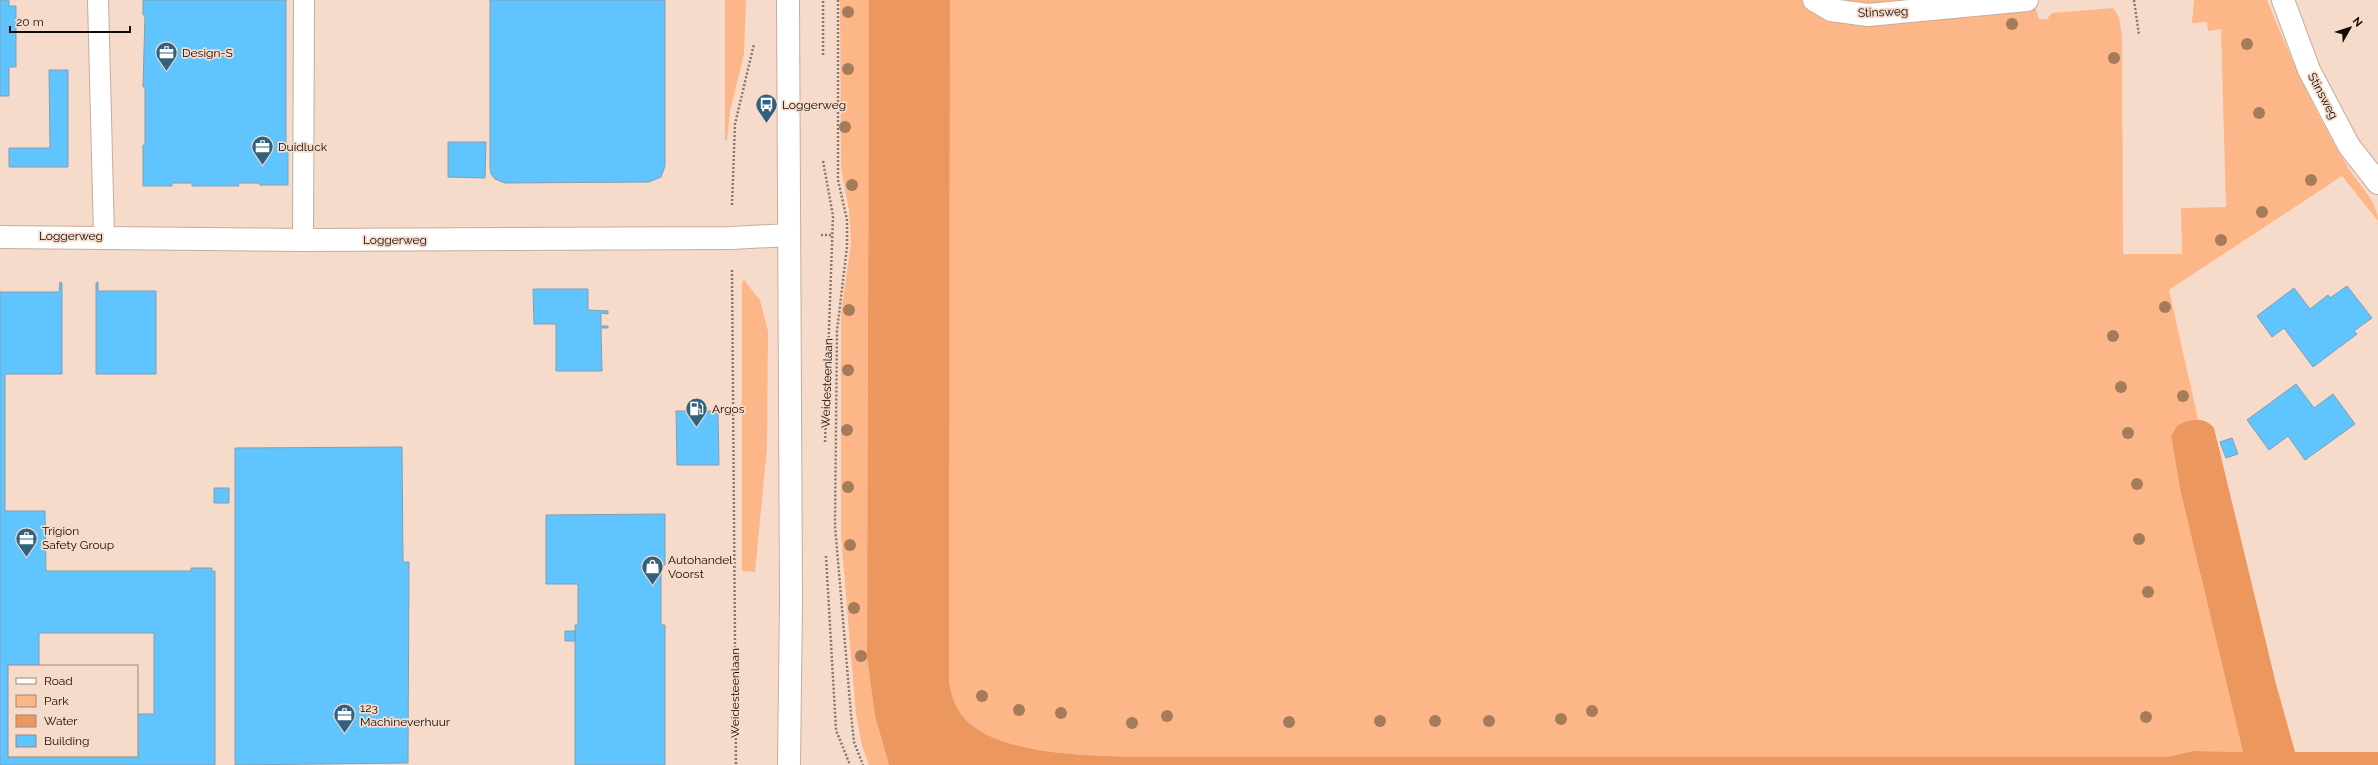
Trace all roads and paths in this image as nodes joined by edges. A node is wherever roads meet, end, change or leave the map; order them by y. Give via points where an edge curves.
1 (98, 0) edge
2 (304, 0) edge
3 (788, 0) edge
4 (824, 0) edge
5 (838, 0) edge
6 (1814, 0) edge
7 (2027, 0) edge
8 (2134, 0) edge
9 (2283, 0) edge
10 (2139, 35) dead end
11 (755, 40) dead end
12 (823, 63) dead end
13 (823, 158) dead end
14 (2378, 183) edge
15 (789, 235) junction
16 (104, 236) junction
17 (0, 237) edge
18 (731, 238) junction
19 (303, 240) junction
20 (825, 447) dead end
21 (825, 549) dead end
22 (736, 765) edge
23 (789, 765) edge
24 (850, 765) edge
25 (863, 765) edge

1 - 16 lane
2 - 19 lane
3 - 15 street
4 - 12 path
5 - 25 path via 838,180 847,220 848,247 837,331 835,526 854,742
6 - 7 street, Stinsweg via 1831,10 1868,15
8 - 10 path
9 - 14 street, Stinsweg via 2309,70 2349,146
11 - 18 path, Weidesteenlaan via 735,124
13 - 20 path, Weidesteenlaan via 834,216
15 - 18 street, Loggerweg
15 - 23 street
16 - 17 street, Loggerweg
16 - 19 street, Loggerweg
18 - 19 street, Loggerweg
18 - 22 path, Weidesteenlaan
21 - 24 path via 836,730

